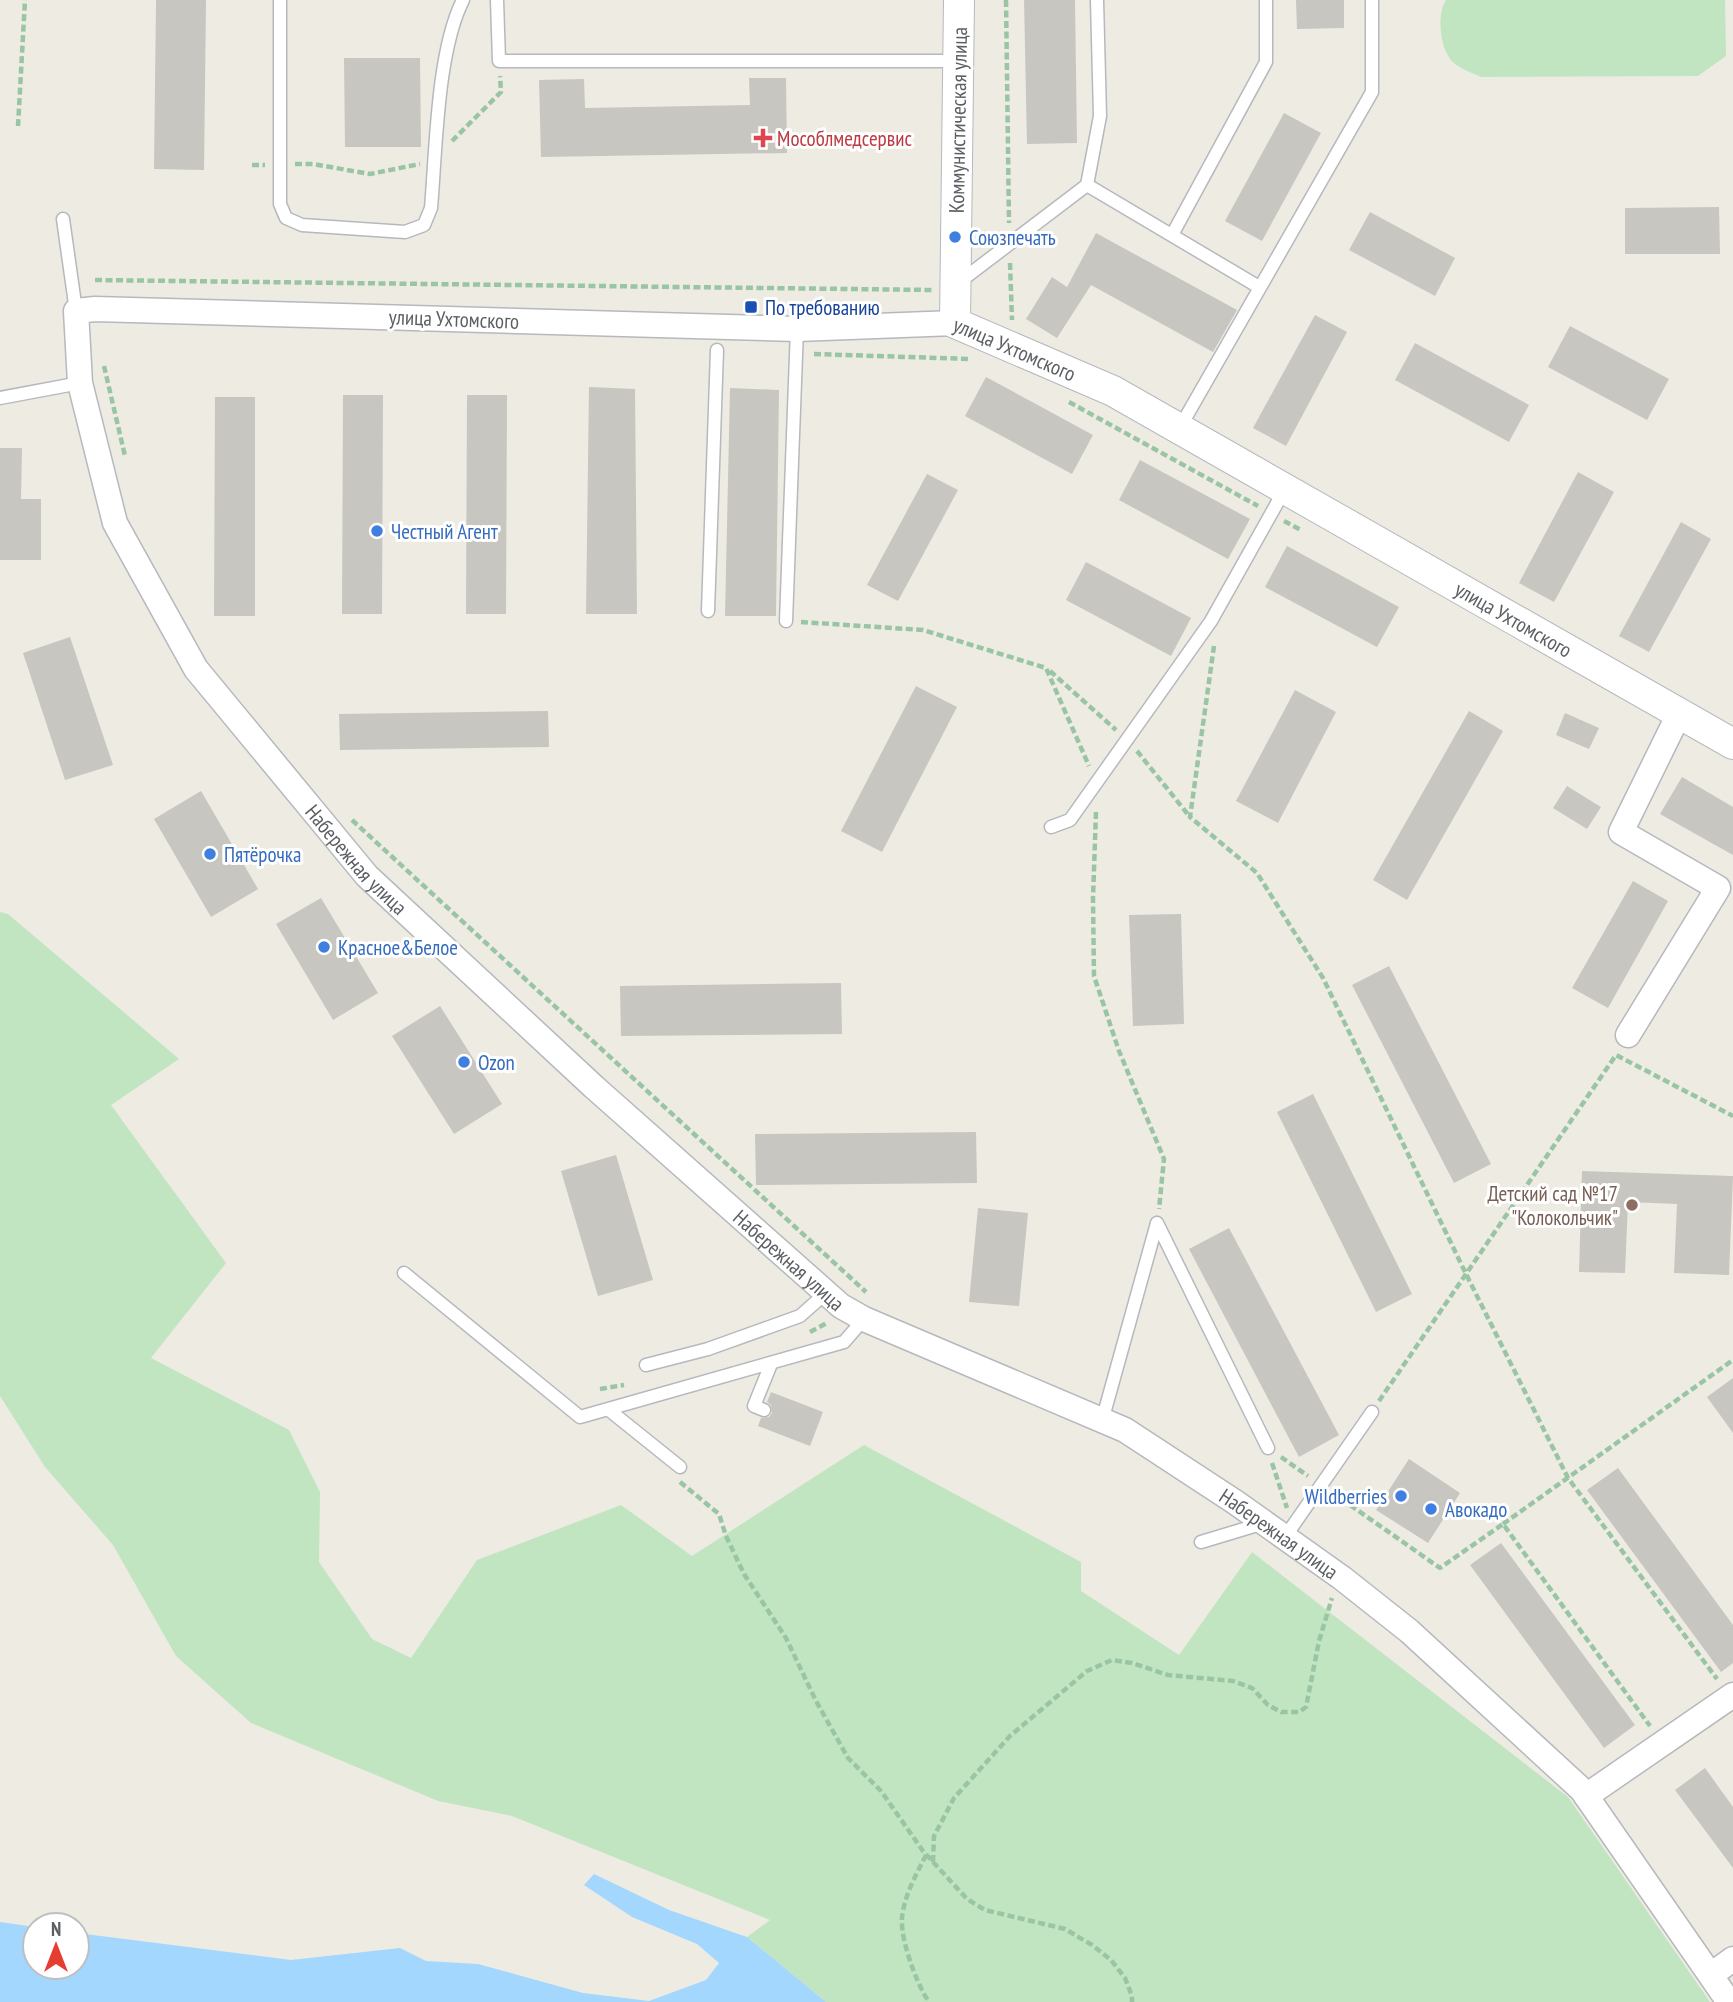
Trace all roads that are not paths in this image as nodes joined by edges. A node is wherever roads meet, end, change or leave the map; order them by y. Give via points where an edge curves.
1 (280, 0) edge
2 (463, 0) edge
3 (497, 0) edge
4 (959, 0) edge
5 (1097, 0) edge
6 (1266, 0) edge
7 (1372, 0) edge
8 (959, 61) junction
9 (1087, 186) junction
10 (63, 219) dead end
11 (1172, 234) junction
12 (1259, 287) junction
13 (949, 288) junction
14 (76, 311) junction
15 (955, 323) junction
16 (797, 341) junction
17 (717, 350) dead end
18 (80, 383) junction
19 (0, 398) edge
20 (1179, 429) junction
21 (1285, 489) junction
22 (708, 611) dead end
23 (786, 621) road end
24 (1679, 714) junction
25 (1733, 744) edge
26 (1051, 827) dead end
27 (1726, 892) edge
28 (1628, 1035) dead end
29 (404, 1273) dead end
30 (826, 1293) junction
31 (870, 1310) junction
32 (771, 1364) junction
33 (646, 1365) dead end
34 (609, 1410) junction
35 (764, 1410) dead end
36 (1372, 1412) road end
37 (1102, 1421) junction
38 (1268, 1448) road end
39 (680, 1467) dead end
40 (1265, 1523) junction
41 (1289, 1533) junction
42 (1201, 1542) dead end
43 (1732, 1697) edge
44 (1586, 1796) junction
45 (1733, 1959) edge
46 (1711, 1975) junction
47 (1729, 2002) edge

1 - 2 lane via 280,204 286,218 302,225 405,232 424,225 431,208 444,71
3 - 8 lane via 499,61
4 - 8 street, Коммунистическая улица
5 - 9 lane via 1100,116
6 - 11 lane via 1266,62
7 - 12 lane via 1372,92
8 - 13 street, Коммунистическая улица
9 - 11 lane
9 - 13 lane
10 - 14 lane
11 - 12 lane
12 - 20 lane
13 - 15 street, Коммунистическая улица
14 - 16 street, улица Ухтомского
14 - 18 street, Набережная улица
15 - 16 street, улица Ухтомского
15 - 20 street, улица Ухтомского via 1113,391
16 - 23 lane
17 - 22 lane
18 - 19 lane
18 - 30 street, Набережная улица via 115,523 196,669 367,876 594,1087
20 - 21 street, улица Ухтомского
21 - 24 street, улица Ухтомского
21 - 26 lane via 1220,607 1097,785 1070,820
24 - 25 street, улица Ухтомского
24 - 27 street via 1621,832
27 - 28 street
29 - 34 lane via 580,1417
30 - 31 street, Набережная улица via 841,1306
30 - 33 lane via 800,1316 708,1349
31 - 32 lane via 844,1342
31 - 37 street, Набережная улица
32 - 34 lane
32 - 35 lane via 754,1406
34 - 39 lane
36 - 41 lane
37 - 38 lane via 1157,1223
37 - 40 street, Набережная улица via 1125,1430
40 - 41 street, Набережная улица
40 - 42 lane
41 - 44 street, Набережная улица via 1409,1631
43 - 44 street
44 - 46 street, Набережная улица
45 - 46 street
46 - 47 street, Набережная улица

